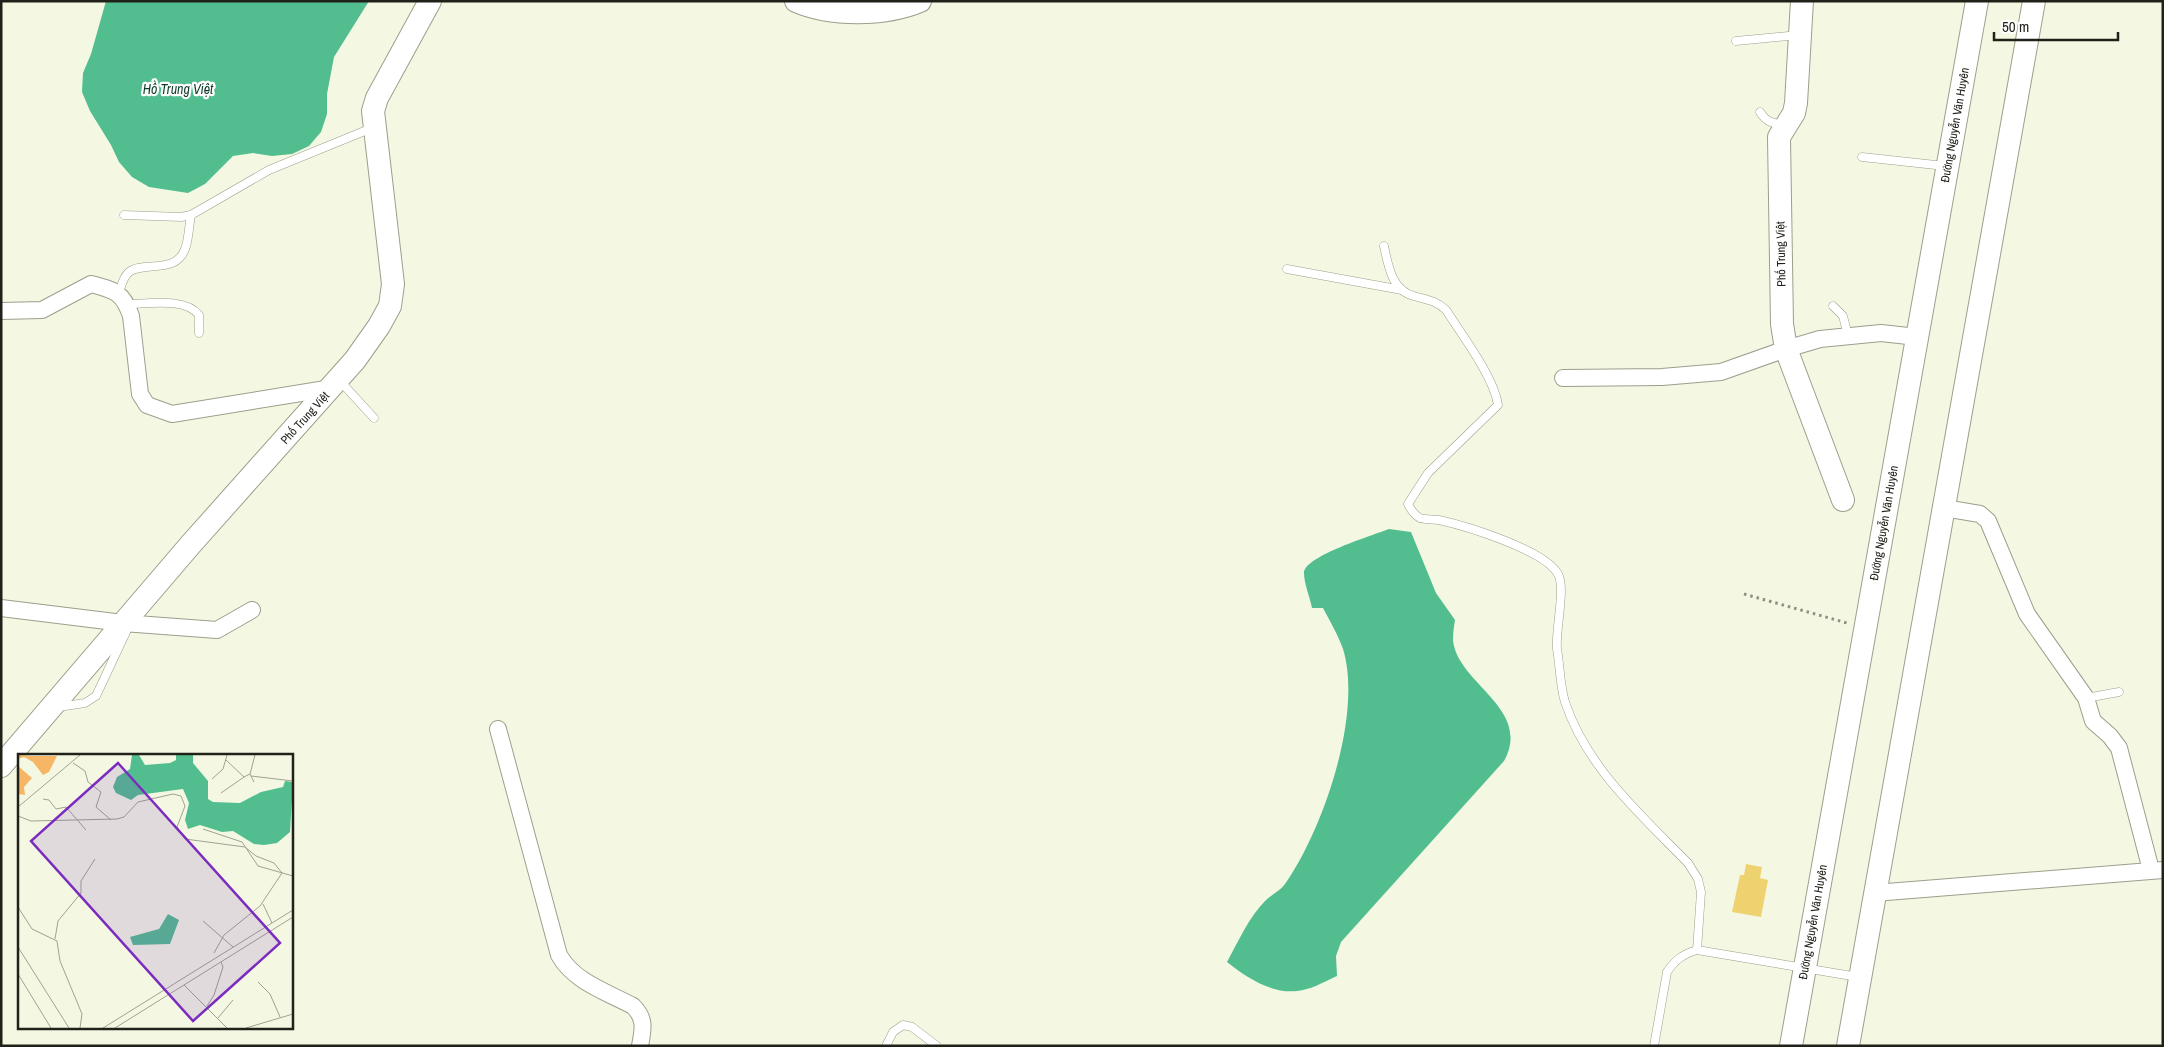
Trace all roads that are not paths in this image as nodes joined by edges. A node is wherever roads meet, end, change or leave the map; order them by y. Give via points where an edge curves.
1 (430, 1) edge
2 (796, 1) edge
3 (920, 1) edge
4 (1802, 1) edge
5 (1977, 1) edge
6 (2034, 1) edge
7 (1801, 35) junction
8 (1736, 42) dead end
9 (1760, 112) dead end
10 (1786, 125) junction
11 (374, 128) junction
12 (1862, 157) dead end
13 (1948, 166) junction
14 (124, 215) dead end
15 (191, 215) junction
16 (1384, 246) dead end
17 (1287, 269) dead end
18 (1402, 290) junction
19 (123, 299) junction
20 (1833, 306) dead end
21 (1, 311) edge
22 (199, 332) dead end
23 (1848, 336) junction
24 (1917, 337) junction
25 (1786, 348) junction
26 (1563, 378) dead end
27 (336, 384) junction
28 (374, 418) dead end
29 (1843, 500) dead end
30 (1944, 508) junction
31 (1, 608) edge
32 (252, 610) dead end
33 (127, 623) junction
34 (2119, 692) dead end
35 (2086, 698) junction
36 (498, 729) dead end
37 (1, 766) edge
38 (2157, 870) edge
39 (1874, 893) junction
40 (1697, 950) junction
41 (1804, 968) junction
42 (1860, 977) junction
43 (640, 1046) edge
44 (886, 1046) edge
45 (937, 1046) edge
46 (1654, 1046) edge
47 (1791, 1046) edge
48 (1848, 1046) edge

1 - 11 street, Phố Trung Việt via 377,98 373,111
2 - 3 street via 839,12 906,7
4 - 7 street, Phố Trung Việt
5 - 13 street, Đường Nguyễn Văn Huyên
6 - 30 street
7 - 8 lane
7 - 10 street, Phố Trung Việt via 1796,103
9 - 10 lane via 1770,123
10 - 25 street, Phố Trung Việt via 1779,137 1782,324
11 - 15 lane via 268,170
11 - 27 street, Phố Trung Việt via 393,284 390,306
12 - 13 lane
13 - 24 street, Đường Nguyễn Văn Huyên
14 - 15 lane
15 - 19 lane via 182,255 170,264 131,270 125,276
16 - 18 lane via 1391,276
17 - 18 lane
18 - 40 lane via 1411,296 1438,302 1446,310 1488,379 1498,405 1428,472 1408,504 1413,513 1422,518 1437,519 1491,535 1546,560 1559,575 1557,645 1565,700 1579,735 1599,769 1688,863 1698,879 1702,892
19 - 21 street via 91,284 42,310
19 - 22 lane via 188,306 199,315
19 - 27 street via 131,316 140,394 147,405 157,410 172,414
20 - 23 lane via 1843,316
23 - 24 street via 1881,333
23 - 25 street
24 - 41 street, Đường Nguyễn Văn Huyên
25 - 26 street via 1722,372 1662,377
25 - 29 street, Phố Trung Việt
27 - 28 lane
27 - 33 street, Phố Trung Việt
30 - 35 street via 1980,514 1988,521 2028,614
30 - 39 street
31 - 33 street
32 - 33 street via 217,630
33 - 37 street, Phố Trung Việt
34 - 35 lane
35 - 38 street via 2093,721 2119,748
36 - 43 street via 560,955 576,977 634,1006 644,1025
38 - 39 street
39 - 42 street
40 - 41 lane
40 - 46 lane via 1674,961 1667,972
41 - 42 lane
41 - 47 street, Đường Nguyễn Văn Huyên
42 - 48 street
44 - 45 lane via 893,1032 902,1025 912,1027

